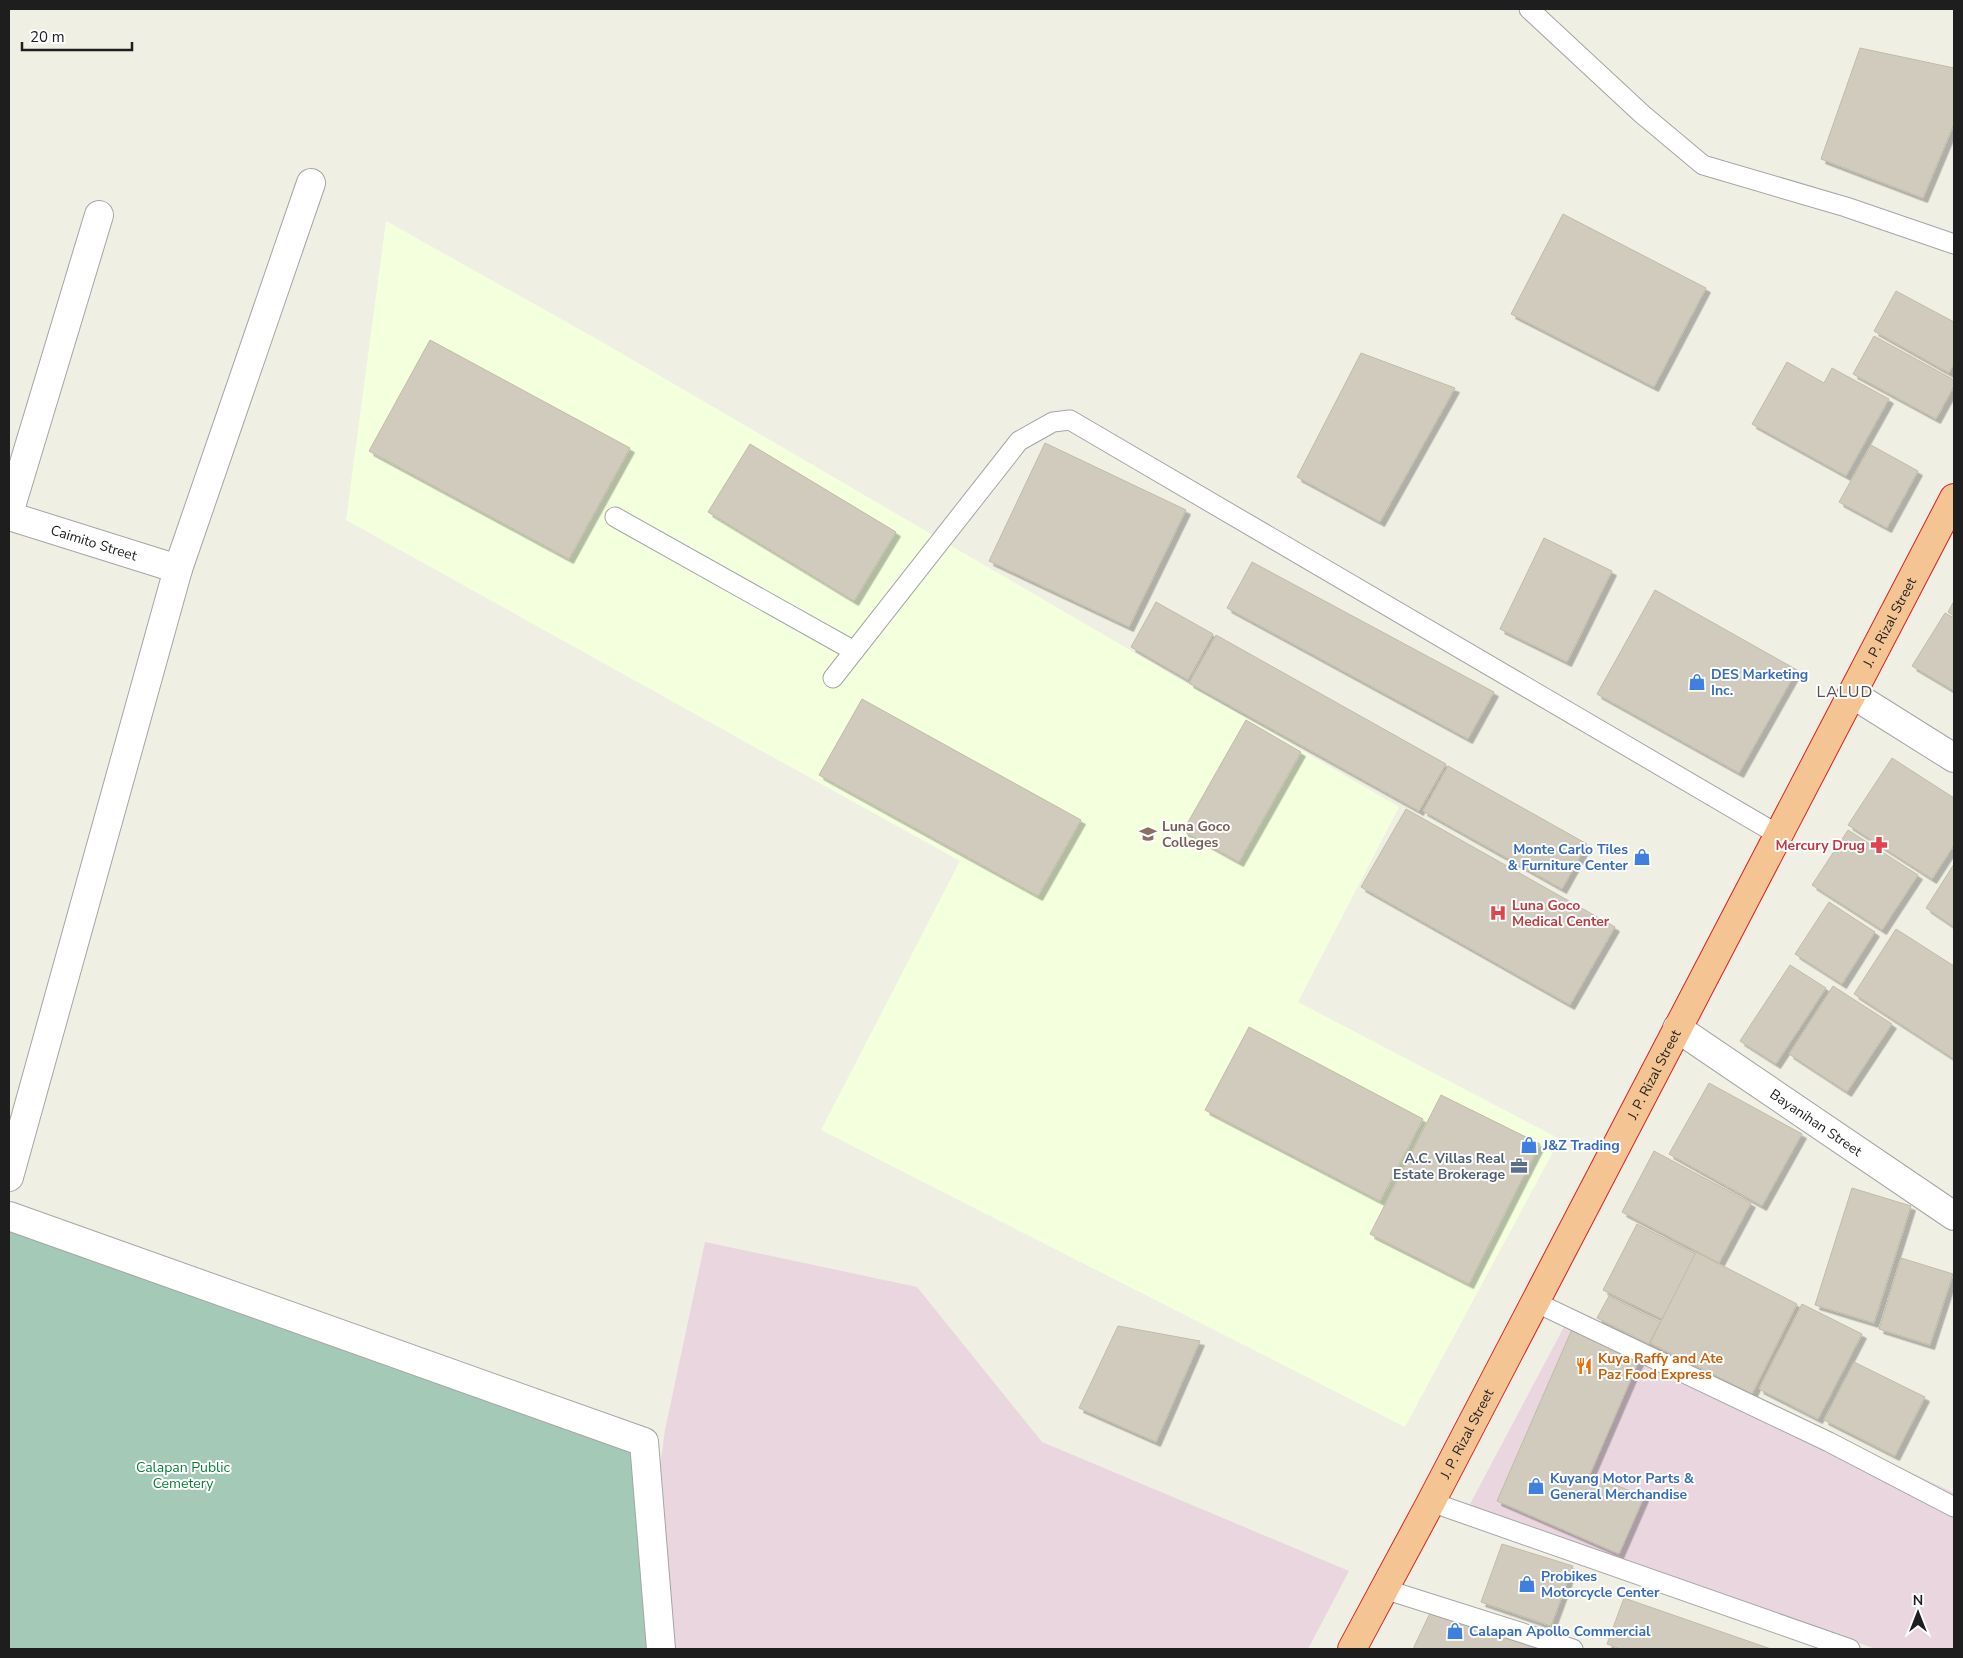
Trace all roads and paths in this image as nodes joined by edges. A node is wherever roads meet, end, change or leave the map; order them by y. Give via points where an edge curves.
1 (1529, 9) edge
2 (311, 183) dead end
3 (98, 215) dead end
4 (1954, 244) edge
5 (1954, 498) edge
6 (9, 515) edge
7 (615, 516) dead end
8 (178, 569) junction
9 (854, 651) junction
10 (833, 678) dead end
11 (1852, 694) junction
12 (1954, 758) edge
13 (1777, 834) junction
14 (1676, 1028) junction
15 (9, 1177) edge
16 (9, 1216) edge
17 (1954, 1216) edge
18 (1535, 1302) junction
19 (1431, 1502) junction
20 (1954, 1508) edge
21 (1384, 1589) junction
22 (661, 1649) edge
23 (1352, 1649) edge
24 (1573, 1649) edge
25 (1850, 1649) edge

1 - 4 lane via 1642,114 1703,165 1846,207
2 - 8 street
3 - 6 street
5 - 11 highway, J. P. Rizal Street
6 - 8 street, Caimito Street
7 - 9 lane
8 - 15 street
9 - 10 lane
9 - 13 lane via 1019,441 1053,422 1070,420
11 - 12 street
11 - 13 highway, J. P. Rizal Street
13 - 14 highway, J. P. Rizal Street
14 - 17 street, Bayanihan Street
14 - 18 highway, J. P. Rizal Street
16 - 22 street via 644,1442
18 - 19 highway, J. P. Rizal Street
18 - 20 lane via 1829,1442
19 - 21 highway, J. P. Rizal Street
19 - 25 lane
21 - 23 highway, J. P. Rizal Street
21 - 24 lane

